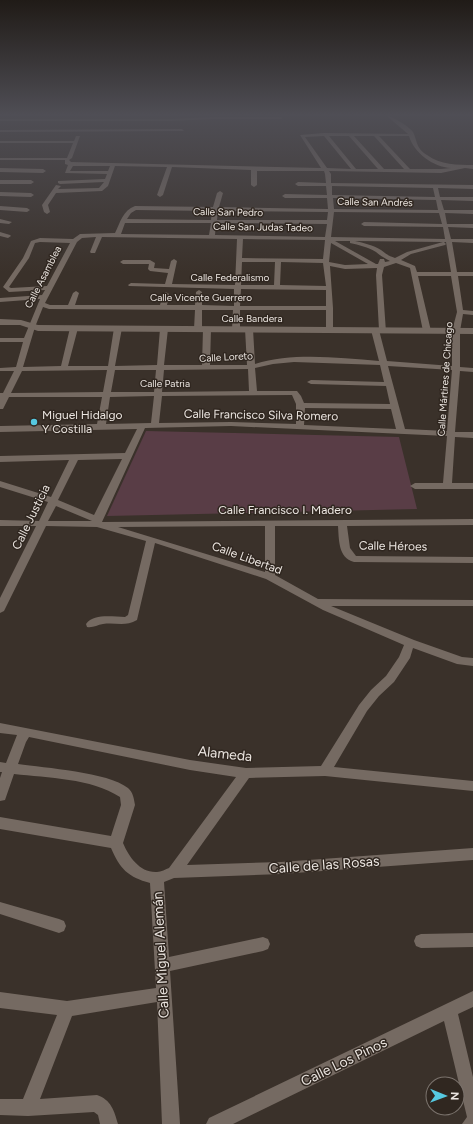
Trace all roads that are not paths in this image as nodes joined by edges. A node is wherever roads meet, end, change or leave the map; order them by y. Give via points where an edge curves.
1 (67, 168) edge
2 (113, 168) edge
3 (115, 168) edge
4 (169, 168) edge
5 (199, 168) edge
6 (438, 168) edge
7 (456, 168) edge
8 (254, 169) junction
9 (325, 169) junction
10 (354, 169) joint
11 (0, 170) edge
12 (382, 170) joint
13 (408, 170) joint
14 (43, 171) dead end
15 (441, 171) junction
16 (67, 172) junction
17 (109, 173) junction
18 (108, 180) junction
19 (0, 182) edge
20 (31, 182) dead end
21 (60, 182) junction
22 (298, 184) dead end
23 (328, 184) junction
24 (254, 185) dead end
25 (435, 186) junction
26 (473, 187) edge
27 (109, 188) dead end
28 (55, 190) junction
29 (220, 193) dead end
30 (0, 194) edge
31 (17, 194) junction
32 (30, 195) dead end
33 (160, 195) dead end
34 (285, 196) dead end
35 (331, 197) junction
36 (439, 199) junction
37 (473, 199) edge
38 (0, 208) edge
39 (216, 208) junction
40 (10, 209) junction
41 (27, 210) dead end
42 (331, 210) junction
43 (363, 210) junction
44 (47, 212) dead end
45 (441, 212) junction
46 (473, 212) edge
47 (125, 221) junction
48 (213, 221) junction
49 (330, 222) junction
50 (445, 226) junction
51 (473, 226) edge
52 (364, 232) junction
53 (0, 234) edge
54 (100, 235) junction
55 (117, 235) junction
56 (212, 236) junction
57 (240, 237) junction
58 (0, 238) edge
59 (328, 238) junction
60 (75, 239) junction
61 (473, 241) edge
62 (449, 242) junction
63 (378, 251) junction
64 (93, 252) dead end
65 (383, 256) junction
66 (240, 260) junction
67 (278, 260) junction
68 (174, 261) dead end
69 (395, 261) junction
70 (123, 262) dead end
71 (327, 262) junction
72 (376, 266) junction
73 (172, 271) junction
74 (414, 271) junction
75 (453, 272) junction
76 (473, 274) edge
77 (131, 285) dead end
78 (168, 286) junction
79 (277, 287) junction
80 (49, 288) junction
81 (238, 288) junction
82 (330, 288) junction
83 (199, 292) dead end
84 (76, 293) dead end
85 (166, 294) dead end
86 (45, 297) junction
87 (1, 301) edge
88 (41, 304) junction
89 (163, 306) junction
90 (199, 306) junction
91 (71, 307) junction
92 (237, 307) junction
93 (330, 308) junction
94 (460, 312) junction
95 (473, 313) edge
96 (0, 322) edge
97 (0, 326) edge
98 (30, 326) junction
99 (74, 328) junction
100 (118, 328) junction
101 (164, 329) junction
102 (198, 329) junction
103 (207, 329) junction
104 (236, 329) junction
105 (250, 329) junction
106 (330, 329) junction
107 (379, 330) junction
108 (427, 330) junction
109 (456, 331) junction
110 (473, 331) edge
111 (0, 340) edge
112 (27, 340) junction
113 (384, 362) junction
114 (252, 367) junction
115 (3, 368) dead end
116 (64, 368) junction
117 (111, 368) junction
118 (160, 368) junction
119 (206, 368) junction
120 (456, 368) junction
121 (18, 369) junction
122 (473, 370) edge
123 (311, 382) dead end
124 (390, 384) junction
125 (253, 393) junction
126 (106, 394) junction
127 (158, 394) junction
128 (3, 395) edge
129 (300, 405) junction
130 (0, 407) edge
131 (395, 407) junction
132 (142, 426) junction
133 (155, 426) junction
134 (101, 427) junction
135 (300, 427) junction
136 (0, 429) edge
137 (401, 431) junction
138 (451, 434) junction
139 (473, 435) edge
140 (128, 456) junction
141 (74, 457) junction
142 (0, 459) edge
143 (0, 484) edge
144 (415, 486) dead end
145 (447, 486) junction
146 (473, 486) edge
147 (53, 501) junction
148 (97, 522) junction
149 (473, 522) edge
150 (0, 523) edge
151 (42, 523) junction
152 (270, 523) junction
153 (342, 523) junction
154 (150, 539) junction
155 (473, 560) edge
156 (270, 577) junction
157 (316, 602) junction
158 (473, 603) edge
159 (0, 609) edge
160 (91, 624) dead end
161 (410, 643) junction
162 (473, 662) edge
163 (0, 728) edge
164 (26, 732) junction
165 (4, 768) edge
166 (325, 770) junction
167 (246, 773) junction
168 (473, 786) edge
169 (0, 796) edge
170 (0, 823) edge
171 (116, 844) junction
172 (473, 854) edge
173 (174, 872) junction
174 (157, 878) junction
175 (0, 908) edge
176 (59, 926) dead end
177 (473, 940) edge
178 (421, 941) dead end
179 (263, 944) dead end
180 (163, 965) junction
181 (163, 994) junction
182 (473, 999) edge
183 (0, 1000) edge
184 (67, 1009) junction
185 (450, 1011) junction
186 (0, 1106) edge
187 (28, 1108) junction
188 (473, 1112) edge
189 (109, 1124) edge
190 (171, 1124) edge
191 (215, 1124) edge

1 - 16 street
2 - 17 street
3 - 27 street
4 - 33 street
5 - 8 street via 229,171
6 - 15 street
7 - 15 street
8 - 9 street via 281,172
8 - 24 street
9 - 10 street
9 - 23 street via 328,171
10 - 12 street
11 - 14 street
12 - 13 street
13 - 15 street
16 - 17 street
16 - 21 street
17 - 18 street
18 - 21 street
18 - 28 street via 100,190
19 - 20 street
21 - 28 street
22 - 23 street
23 - 25 street
23 - 35 street
25 - 26 street
25 - 36 street, Calle Mártires de Chicago
28 - 44 street via 45,205
29 - 39 street
30 - 31 street
31 - 32 street
31 - 40 street
34 - 35 street
35 - 36 street
35 - 42 street
36 - 37 street
36 - 45 street, Calle Mártires de Chicago
38 - 40 street
39 - 42 street, Calle San Andrés
39 - 47 street, Calle San Andrés via 132,208 127,213
39 - 48 street
40 - 41 street
42 - 43 street, Calle San Andrés
42 - 49 street
43 - 45 street, Calle San Andrés
43 - 52 street
45 - 46 street, Calle San Andrés
45 - 50 street, Calle Mártires de Chicago
47 - 48 street, Calle San Pedro
47 - 55 street
48 - 49 street, Calle San Pedro
48 - 56 street
49 - 59 street
50 - 51 street
50 - 52 street
50 - 62 street, Calle Mártires de Chicago
52 - 59 street, Calle San Judas Tadeo
52 - 62 street, Calle San Judas Tadeo
52 - 63 street
53 - 58 street via 8,236
54 - 55 street, Calle San Judas Tadeo
54 - 60 street, Calle San Judas Tadeo
54 - 64 street
55 - 56 street, Calle San Judas Tadeo
56 - 57 street, Calle San Judas Tadeo
57 - 59 street, Calle San Judas Tadeo
57 - 66 street
59 - 63 street via 359,243
59 - 71 street
59 - 72 street
60 - 80 street, Calle Asamblea
60 - 80 street, Calle San Judas Tadeo via 33,242 26,258 6,287 9,290
61 - 62 street
62 - 69 street via 409,253
62 - 75 street, Calle Mártires de Chicago
63 - 65 street
65 - 69 street
65 - 72 street
66 - 67 street
66 - 81 street
67 - 71 street
67 - 79 street
68 - 73 street
69 - 72 street
69 - 74 street
70 - 73 street via 150,262 152,270
71 - 72 street via 350,267
71 - 82 street
72 - 107 street
73 - 78 street
74 - 75 street
74 - 108 street
75 - 76 street
75 - 94 street, Calle Mártires de Chicago
77 - 78 street, Calle Federalismo
78 - 81 street, Calle Federalismo
79 - 81 street, Calle Federalismo
79 - 82 street, Calle Federalismo
80 - 86 street, Calle Asamblea
81 - 92 street
82 - 93 street
83 - 90 street
84 - 91 street
85 - 89 street
86 - 87 street
86 - 88 street, Calle Asamblea
88 - 91 street, Calle Vicente Guerrero via 50,307
88 - 98 street, Calle Asamblea
89 - 90 street, Calle Vicente Guerrero
89 - 91 street, Calle Vicente Guerrero
90 - 92 street, Calle Vicente Guerrero
90 - 102 street
92 - 93 street, Calle Vicente Guerrero
92 - 104 street
93 - 106 street
94 - 95 street
94 - 109 street, Calle Mártires de Chicago
96 - 98 street
97 - 98 street
98 - 99 street, Calle Bandera
98 - 112 street, Calle Asamblea
99 - 100 street, Calle Bandera
99 - 116 street
100 - 101 street, Calle Bandera
100 - 117 street
101 - 102 street, Calle Bandera
101 - 118 street
102 - 103 street, Calle Bandera
103 - 104 street, Calle Bandera
103 - 119 street
104 - 105 street, Calle Bandera
105 - 106 street, Calle Bandera
105 - 114 street
106 - 107 street, Calle Bandera
107 - 108 street, Calle Bandera
107 - 113 street
108 - 109 street, Calle Bandera
109 - 110 street, Calle Bandera
109 - 120 street, Calle Mártires de Chicago
111 - 112 street
112 - 121 street, Calle Asamblea
113 - 114 street, Calle Loreto via 280,360
113 - 120 street, Calle Loreto
113 - 124 street
114 - 119 street, Calle Loreto
114 - 125 street
115 - 121 street, Calle Loreto
116 - 117 street, Calle Loreto
116 - 121 street, Calle Loreto
117 - 118 street, Calle Loreto
117 - 126 street
118 - 119 street, Calle Loreto
118 - 127 street
120 - 122 street, Calle Loreto
120 - 138 street, Calle Mártires de Chicago
121 - 128 street, Calle Asamblea
123 - 124 street
124 - 131 street
125 - 127 street, Calle Patria
125 - 129 street, Calle Patria via 294,394 298,396
126 - 127 street, Calle Patria
126 - 128 street, Calle Patria
126 - 134 street
127 - 133 street
128 - 130 street, Calle Asamblea
129 - 131 street
129 - 135 street
131 - 137 street
132 - 133 street, Calle Francisco Silva Romero
132 - 134 street, Calle Francisco Silva Romero
132 - 140 street
133 - 135 street, Calle Francisco Silva Romero via 231,424
134 - 136 street, Calle Francisco Silva Romero
135 - 137 street, Calle Francisco Silva Romero
137 - 138 street, Calle Francisco Silva Romero
138 - 139 street, Calle Francisco Silva Romero
138 - 145 street, Calle Mártires de Chicago
140 - 141 street
140 - 148 street
141 - 142 street
141 - 147 street, Calle Justicia
143 - 147 street
144 - 145 street
145 - 146 street
147 - 148 street
147 - 151 street, Calle Justicia
148 - 151 street, Calle Libertad
148 - 152 street, Calle Francisco I. Madero
148 - 154 street, Calle Libertad
149 - 153 street, Calle Francisco I. Madero
150 - 151 street, Calle Libertad
151 - 159 street, Calle Justicia
152 - 153 street, Calle Francisco I. Madero
152 - 156 street
153 - 155 street, Calle Héroes via 346,552 354,559
154 - 156 street, Calle Libertad
154 - 160 street via 133,617 127,621 101,620
156 - 157 street, Calle Libertad
157 - 158 street
157 - 161 street, Calle Libertad
161 - 162 street, Calle Libertad via 455,659
161 - 166 street via 404,658 390,679 375,692 363,708
163 - 164 street, Alameda
164 - 165 street
164 - 167 street, Alameda via 190,765
165 - 169 street
165 - 171 street via 79,777 120,789 128,799 128,805
166 - 167 street, Alameda
166 - 168 street, Alameda
167 - 173 street
170 - 171 street
171 - 174 street via 130,869
172 - 173 street, Calle de las Rosas via 281,868
173 - 174 street, Calle Miguel Alemán
174 - 180 street, Calle Miguel Alemán
175 - 176 street
177 - 178 street
179 - 180 street
180 - 181 street, Calle Miguel Alemán
181 - 184 street
181 - 190 street, Calle Miguel Alemán
182 - 185 street, Calle Los Pinos
183 - 184 street
184 - 187 street
185 - 188 street
185 - 191 street, Calle Los Pinos
186 - 187 street
187 - 189 street via 97,1103 105,1110

